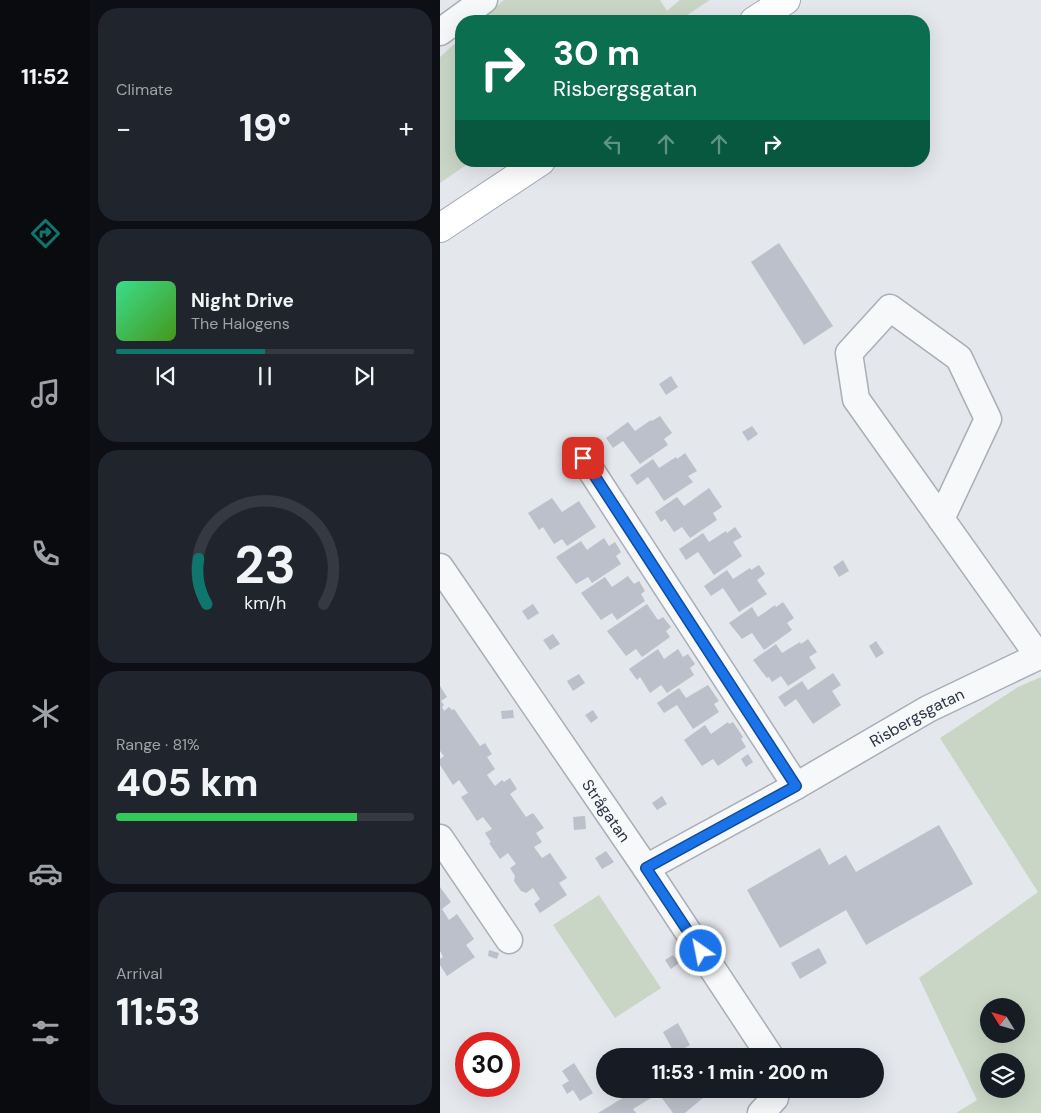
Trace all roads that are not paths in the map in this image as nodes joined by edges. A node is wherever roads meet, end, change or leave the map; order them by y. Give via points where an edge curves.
1 (484, 0) edge
2 (786, 0) edge
3 (763, 15) edge
4 (444, 20) edge
5 (532, 167) edge
6 (440, 228) edge
7 (583, 458) dead end
8 (941, 519) junction
9 (441, 571) edge
10 (1040, 656) edge
11 (796, 786) junction
12 (440, 838) edge
13 (646, 868) junction
14 (509, 940) dead end
15 (765, 1048) edge
16 (775, 1098) edge
17 (762, 1113) edge

1 - 4 street
2 - 3 main road
5 - 6 main road
7 - 11 street
8 - 8 street via 856,399 849,353 890,308 959,358 988,419
8 - 10 street
9 - 13 street, Strågatan
10 - 11 street, Risbergsgatan via 928,709
11 - 13 street, Risbergsgatan
12 - 14 street
13 - 15 street, Strågatan
16 - 17 street

